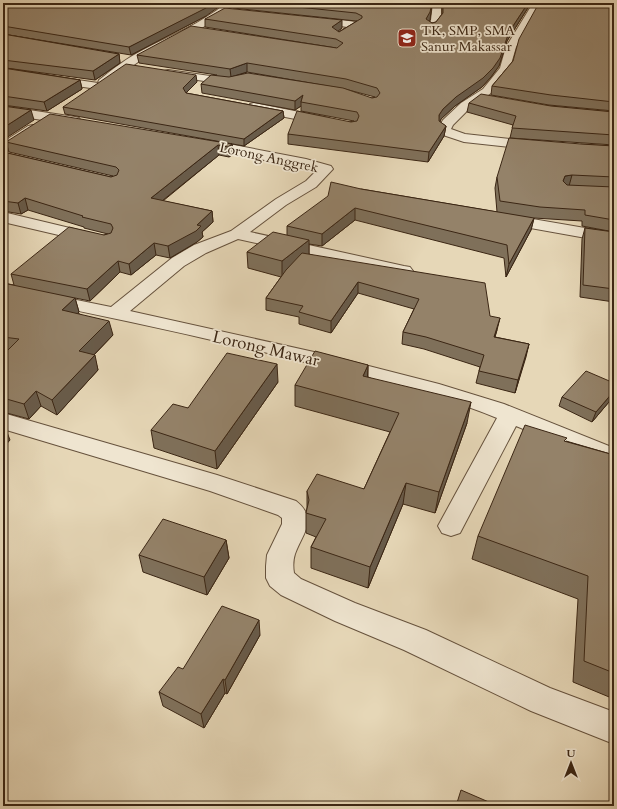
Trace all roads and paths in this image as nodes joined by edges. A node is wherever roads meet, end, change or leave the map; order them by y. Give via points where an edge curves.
1 (437, 3) edge
2 (537, 3) edge
3 (227, 7) edge
4 (238, 12) edge
5 (306, 19) edge
6 (432, 27) edge
7 (190, 29) junction
8 (205, 32) edge
9 (338, 36) edge
10 (155, 71) edge
11 (3, 72) edge
12 (248, 76) edge
13 (208, 79) junction
14 (97, 86) junction
15 (196, 90) dead end
16 (85, 94) edge
17 (477, 98) junction
18 (492, 101) edge
19 (243, 105) edge
20 (3, 110) edge
21 (61, 110) dead end
22 (50, 118) junction
23 (85, 123) edge
24 (337, 123) edge
25 (187, 140) edge
26 (547, 147) edge
27 (5, 154) edge
28 (486, 216) edge
29 (3, 217) edge
30 (237, 234) junction
31 (614, 238) edge
32 (106, 240) edge
33 (420, 275) edge
34 (3, 290) edge
35 (115, 313) junction
36 (510, 415) junction
37 (3, 421) edge
38 (614, 456) edge
39 (450, 526) dead end
40 (614, 728) edge

1 - 6 street via 436,20
2 - 17 street via 511,47 505,69 487,91
3 - 4 street
3 - 7 street
5 - 9 street via 356,25
7 - 8 street
7 - 14 street via 129,63
10 - 13 street
11 - 14 street
12 - 13 street via 231,82
13 - 15 street
14 - 16 street
17 - 18 street
17 - 26 street via 447,123 444,127 446,131 464,138
19 - 24 street
20 - 22 street
21 - 22 street
22 - 23 street
22 - 27 street
25 - 30 street, Lorong Anggrek via 326,169 318,185 281,202
28 - 31 street
29 - 32 street
30 - 33 street
30 - 35 street via 200,249 178,262
34 - 35 street, Lorong Mawar
35 - 36 street, Lorong Mawar via 314,358 431,389
36 - 38 street, Lorong Mawar
36 - 39 street
37 - 40 street via 217,484 287,508 293,512 295,519 281,555 280,578 291,586 345,612 415,640 542,700

